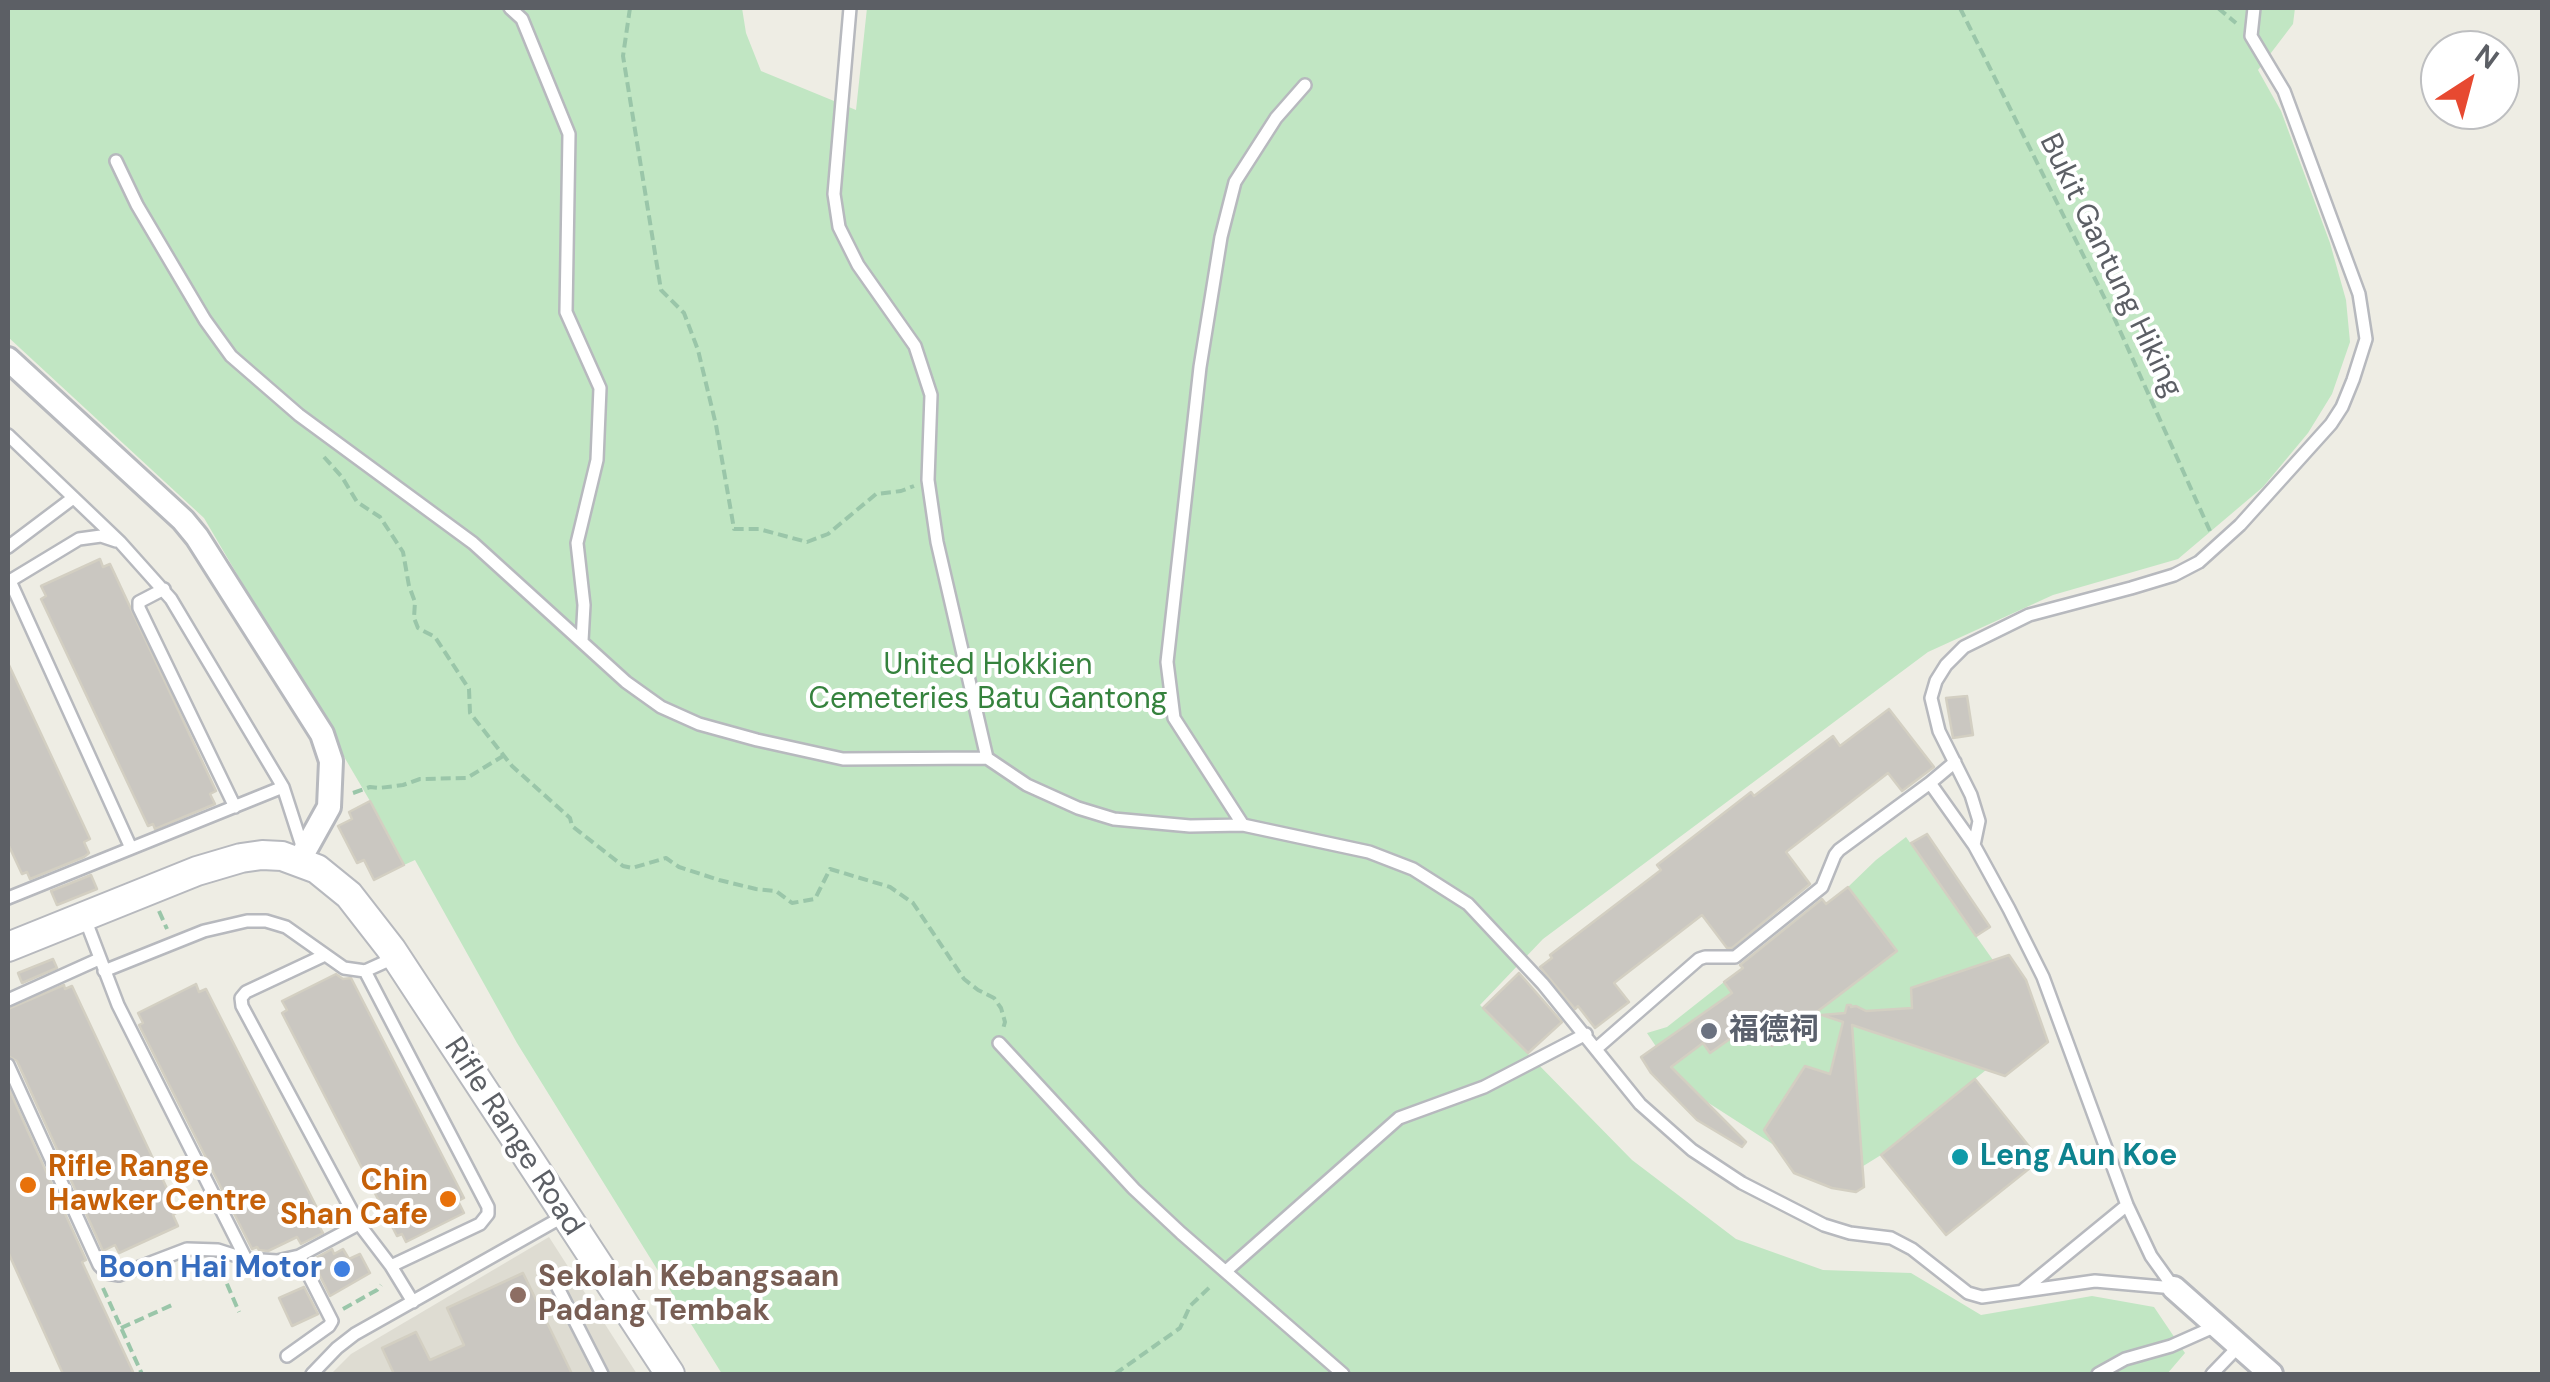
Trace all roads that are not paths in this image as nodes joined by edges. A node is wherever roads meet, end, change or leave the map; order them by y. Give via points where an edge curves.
1 (510, 8) edge
2 (850, 8) edge
3 (2254, 8) edge
4 (1305, 85) dead end
5 (116, 162) dead end
6 (8, 360) edge
7 (8, 435) edge
8 (73, 498) junction
9 (120, 542) junction
10 (8, 547) edge
11 (9, 582) edge
12 (164, 589) junction
13 (582, 641) junction
14 (987, 758) junction
15 (1955, 762) junction
16 (1930, 783) junction
17 (283, 788) junction
18 (235, 807) junction
19 (1243, 825) junction
20 (1974, 846) junction
21 (132, 848) junction
22 (301, 855) junction
23 (8, 898) edge
24 (84, 916) junction
25 (8, 947) edge
26 (393, 953) junction
27 (325, 955) junction
28 (102, 965) junction
29 (365, 971) junction
30 (8, 1000) edge
31 (1586, 1034) junction
32 (1000, 1043) road end
33 (1597, 1048) junction
34 (8, 1065) edge
35 (2127, 1205) junction
36 (564, 1216) junction
37 (359, 1224) junction
38 (299, 1256) junction
39 (246, 1259) junction
40 (391, 1266) junction
41 (1226, 1271) junction
42 (554, 1280) dead end
43 (2174, 1288) junction
44 (2021, 1292) junction
45 (412, 1302) junction
46 (2216, 1326) junction
47 (2239, 1346) junction
48 (287, 1356) dead end
49 (312, 1374) edge
50 (602, 1374) edge
51 (670, 1374) edge
52 (1343, 1374) edge
53 (2098, 1374) edge
54 (2212, 1374) edge
55 (2272, 1374) edge

1 - 13 lane via 522,19 569,134 566,312 600,388 597,460 577,543
2 - 14 lane via 834,194 839,227 916,346 930,395 928,480 936,542
3 - 15 lane via 2252,36 2284,91 2360,294 2366,339 2342,407 2240,525 2199,562 2029,614 1964,647 1946,665 1931,698
4 - 19 lane via 1235,182 1220,237 1166,662 1174,718
5 - 13 lane via 231,356 299,415 474,544
6 - 22 street via 183,520 322,734 331,762 327,813
7 - 8 lane
8 - 9 lane
8 - 10 lane
9 - 11 lane via 79,539
9 - 12 lane
11 - 21 lane
12 - 17 lane
12 - 18 lane via 139,608
13 - 14 lane via 661,707 699,724 843,759
14 - 19 lane via 1028,785 1114,818
15 - 16 lane
15 - 20 lane via 1979,821
16 - 20 lane
16 - 33 lane via 1839,850 1822,887 1735,957 1698,960
17 - 18 lane
17 - 22 lane
18 - 21 lane
19 - 31 lane via 1369,852 1413,869 1468,904
20 - 35 lane via 2043,977
21 - 23 lane
22 - 24 street via 241,858
22 - 26 street, Rifle Range Road via 349,894
24 - 25 street
24 - 28 lane
26 - 29 lane
26 - 36 street, Rifle Range Road
27 - 28 lane via 286,926 247,920
27 - 29 lane via 344,968
27 - 37 lane via 246,992 241,1001
28 - 30 lane
28 - 39 lane
29 - 40 lane via 488,1208 480,1224
31 - 33 lane
31 - 41 lane via 1484,1087 1399,1118
32 - 41 lane via 1134,1189
33 - 44 lane via 1640,1104 1742,1183 1824,1225 1891,1238 1968,1293
34 - 39 lane via 102,1270 119,1275 187,1249
35 - 43 lane
35 - 44 lane
36 - 45 lane
36 - 51 street, Rifle Range Road
37 - 38 lane
37 - 40 lane
38 - 39 lane
38 - 48 lane via 332,1322
40 - 45 lane
41 - 52 lane
42 - 50 lane
43 - 44 lane via 2095,1281
43 - 46 street
45 - 49 lane via 346,1340
46 - 47 street
46 - 53 lane
47 - 54 lane
47 - 55 street

